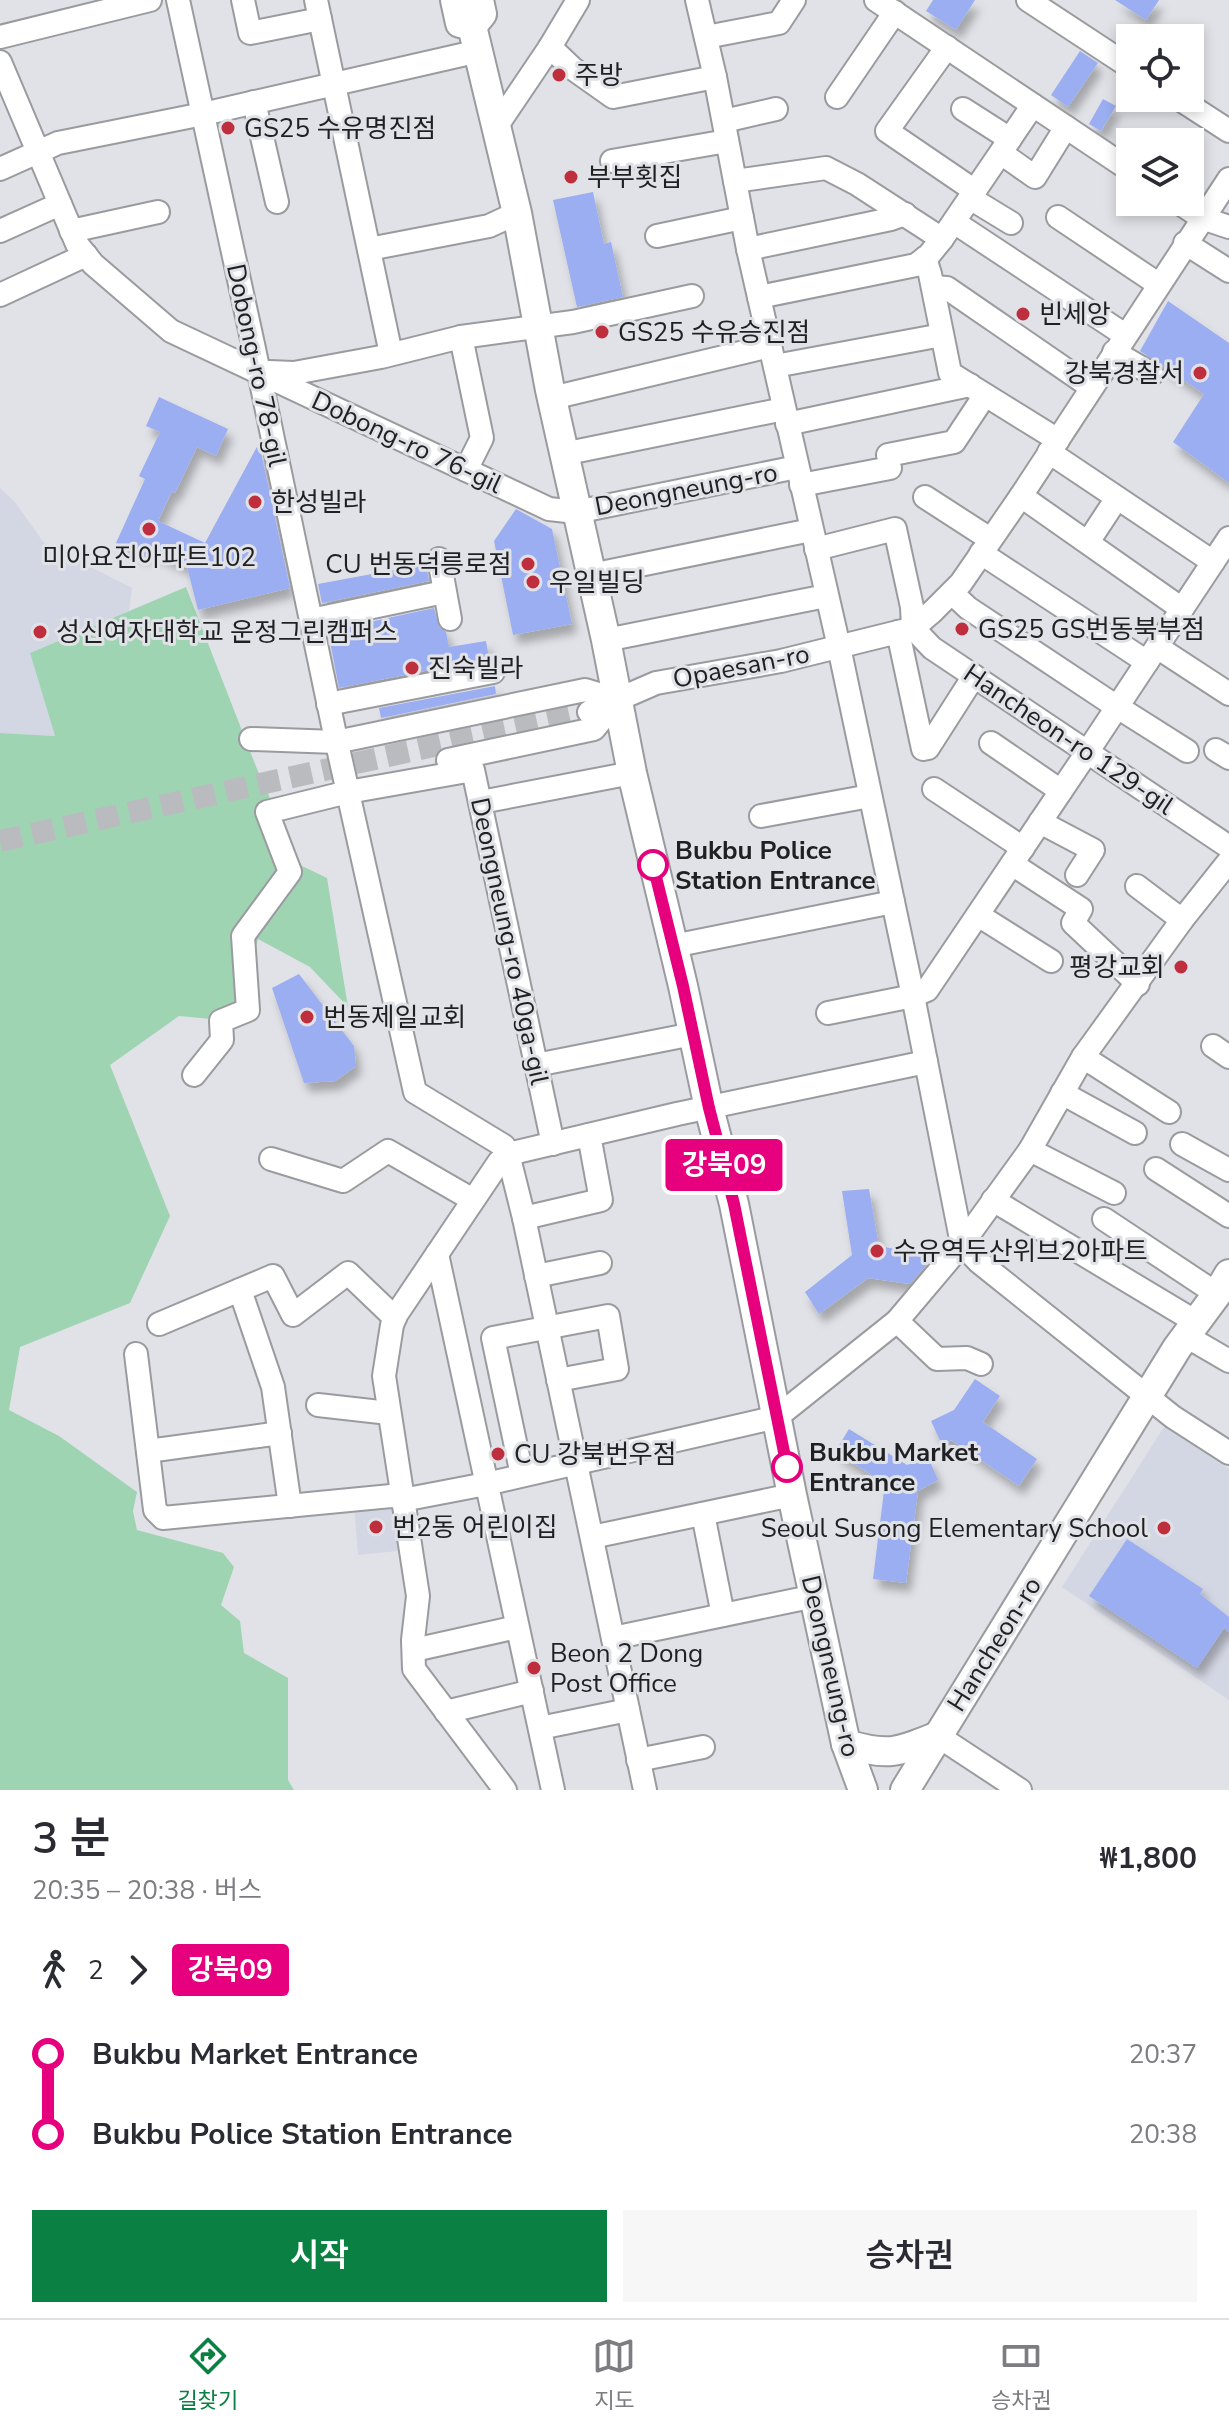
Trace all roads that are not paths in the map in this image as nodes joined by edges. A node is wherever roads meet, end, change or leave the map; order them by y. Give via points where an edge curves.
1 (150, 0) edge
2 (178, 0) edge
3 (243, 0) edge
4 (455, 0) edge
5 (578, 0) edge
6 (697, 0) edge
7 (794, 0) edge
8 (1028, 0) edge
9 (885, 6) edge
10 (318, 9) edge
11 (477, 26) edge
12 (0, 37) edge
13 (706, 37) junction
14 (550, 47) junction
15 (947, 47) junction
16 (1116, 58) edge
17 (0, 62) edge
18 (715, 77) junction
19 (333, 84) junction
20 (6, 96) edge
21 (837, 97) dead end
22 (254, 102) junction
23 (1033, 105) junction
24 (776, 109) dead end
25 (963, 109) dead end
26 (1200, 112) edge
27 (203, 114) junction
28 (496, 127) junction
29 (1066, 127) junction
30 (726, 131) junction
31 (1229, 131) edge
32 (1006, 146) junction
33 (37, 151) junction
34 (612, 161) dead end
35 (1116, 161) edge
36 (0, 169) edge
37 (1229, 179) edge
38 (735, 181) junction
39 (972, 195) junction
40 (277, 202) dead end
41 (60, 204) junction
42 (158, 212) dead end
43 (517, 213) junction
44 (905, 214) junction
45 (1199, 216) edge
46 (1058, 217) dead end
47 (742, 218) junction
48 (1202, 218) junction
49 (1011, 223) dead end
50 (1229, 227) edge
51 (948, 230) junction
52 (0, 231) edge
53 (71, 231) junction
54 (657, 236) dead end
55 (1185, 243) junction
56 (369, 249) junction
57 (748, 249) junction
58 (86, 255) junction
59 (925, 258) junction
60 (1229, 271) edge
61 (1158, 284) junction
62 (933, 287) junction
63 (0, 295) edge
64 (692, 296) dead end
65 (759, 297) junction
66 (538, 325) junction
67 (942, 335) junction
68 (461, 337) junction
69 (1119, 344) junction
70 (391, 354) junction
71 (772, 356) junction
72 (258, 372) junction
73 (1152, 374) dead end
74 (1091, 387) junction
75 (977, 390) junction
76 (552, 398) junction
77 (786, 417) junction
78 (1053, 446) junction
79 (563, 454) junction
80 (466, 470) junction
81 (799, 476) junction
82 (1021, 496) junction
83 (925, 497) dead end
84 (1117, 498) junction
85 (576, 512) junction
86 (814, 539) junction
87 (1088, 542) junction
88 (986, 546) junction
89 (1223, 552) edge
90 (439, 559) dead end
91 (591, 575) junction
92 (444, 592) junction
93 (952, 593) junction
94 (826, 596) junction
95 (1182, 609) junction
96 (450, 619) dead end
97 (311, 620) junction
98 (905, 630) junction
99 (606, 640) junction
100 (839, 647) junction
101 (1152, 655) junction
102 (493, 672) dead end
103 (974, 676) junction
104 (1229, 694) edge
105 (618, 700) junction
106 (328, 704) junction
107 (1118, 706) junction
108 (589, 712) tunnel mouth
109 (251, 739) dead end
110 (336, 742) junction
111 (991, 743) dead end
112 (1088, 751) junction
113 (1187, 751) dead end
114 (632, 773) junction
115 (346, 785) junction
116 (934, 789) dead end
117 (1061, 791) junction
118 (870, 796) junction
119 (481, 802) junction
120 (761, 816) dead end
121 (1040, 822) junction
122 (1229, 847) edge
123 (1018, 856) junction
124 (1229, 861) edge
125 (1077, 875) dead end
126 (1137, 886) dead end
127 (893, 902) junction
128 (978, 915) junction
129 (1182, 920) junction
130 (673, 946) junction
131 (1051, 961) dead end
132 (1138, 984) junction
133 (913, 996) junction
134 (828, 1013) dead end
135 (693, 1034) junction
136 (1083, 1057) junction
137 (926, 1062) junction
138 (536, 1065) junction
139 (194, 1075) dead end
140 (1062, 1093) junction
141 (709, 1108) junction
142 (1169, 1112) dead end
143 (1135, 1133) dead end
144 (589, 1135) junction
145 (553, 1144) junction
146 (1182, 1144) dead end
147 (1030, 1150) junction
148 (508, 1154) junction
149 (271, 1159) dead end
150 (1156, 1169) dead end
151 (1229, 1170) edge
152 (1114, 1193) dead end
153 (473, 1200) junction
154 (993, 1200) junction
155 (1229, 1216) edge
156 (524, 1218) junction
157 (1104, 1219) dead end
158 (962, 1244) junction
159 (437, 1254) junction
160 (600, 1263) dead end
161 (536, 1276) junction
162 (1226, 1280) edge
163 (240, 1290) junction
164 (395, 1318) junction
165 (897, 1321) junction
166 (159, 1324) dead end
167 (547, 1327) junction
168 (1191, 1329) junction
169 (136, 1354) dead end
170 (1229, 1361) edge
171 (981, 1364) dead end
172 (558, 1380) junction
173 (1148, 1396) junction
174 (318, 1405) dead end
175 (389, 1413) junction
176 (777, 1417) junction
177 (280, 1433) junction
178 (148, 1451) junction
179 (1229, 1453) edge
180 (576, 1463) junction
181 (522, 1475) junction
182 (486, 1484) junction
183 (792, 1495) junction
184 (402, 1497) junction
185 (290, 1506) junction
186 (703, 1514) junction
187 (592, 1537) junction
188 (815, 1596) junction
189 (723, 1615) junction
190 (517, 1627) junction
191 (613, 1638) junction
192 (414, 1650) junction
193 (532, 1691) junction
194 (628, 1710) junction
195 (446, 1712) junction
196 (540, 1728) junction
197 (938, 1736) junction
198 (846, 1744) junction
199 (703, 1747) dead end
200 (638, 1760) junction
201 (505, 1790) edge
202 (553, 1790) edge
203 (645, 1790) edge
204 (863, 1790) edge
205 (905, 1790) edge
206 (1020, 1790) edge

1 - 12 street
2 - 27 street, Dobong-ro 78-gil
3 - 10 street via 250,33
4 - 11 main road, Deongneung-ro via 460,23
5 - 14 street
6 - 13 street
7 - 13 street via 779,23
8 - 16 street
9 - 15 street
9 - 21 street
10 - 19 street
11 - 19 street
11 - 28 main road, Deongneung-ro
13 - 18 street
14 - 18 street via 613,97
14 - 28 street
15 - 23 street
15 - 39 street via 887,131
17 - 20 street, Dobong-ro 76-gil
18 - 30 street
19 - 22 street
19 - 56 street
20 - 33 street, Dobong-ro 76-gil
22 - 27 street
22 - 40 street
23 - 29 street
23 - 32 street
24 - 30 street
25 - 32 street
26 - 31 street
27 - 33 street
27 - 72 street, Dobong-ro 78-gil
28 - 43 main road, Deongneung-ro
29 - 32 street via 1035,177
29 - 35 street
30 - 34 street
30 - 38 street
32 - 39 street
33 - 36 street
33 - 41 street, Dobong-ro 76-gil
37 - 48 street, Opaesan-ro
38 - 44 street via 826,168
38 - 47 street
39 - 49 street
39 - 51 street
41 - 52 street
41 - 53 street, Dobong-ro 76-gil
42 - 53 street
43 - 56 street via 489,226
43 - 66 main road, Deongneung-ro
44 - 51 street
44 - 57 street
45 - 48 street
46 - 61 street
47 - 54 street
47 - 57 street
48 - 50 street
48 - 55 street, Opaesan-ro
51 - 59 street
51 - 69 street
53 - 58 street, Dobong-ro 76-gil
55 - 60 street
55 - 61 street, Opaesan-ro
56 - 70 street
57 - 65 street
58 - 63 street
58 - 72 street, Dobong-ro 76-gil via 171,331
59 - 62 street
59 - 65 street via 916,265
61 - 69 street, Opaesan-ro
62 - 67 street
62 - 74 street via 947,288
64 - 66 street
65 - 71 street
66 - 68 street
66 - 76 main road, Deongneung-ro
67 - 71 street
67 - 75 street via 950,373
68 - 70 street
68 - 80 street via 482,438
69 - 73 street
69 - 74 street, Opaesan-ro
70 - 72 street via 294,373
71 - 76 street
71 - 77 street
72 - 80 street, Dobong-ro 76-gil
72 - 97 street, Dobong-ro 78-gil
74 - 78 street, Opaesan-ro
75 - 77 street
75 - 78 street
75 - 81 street, Deongneung-ro via 954,442 889,461
76 - 79 main road, Deongneung-ro
77 - 79 street
77 - 81 street
78 - 82 street, Opaesan-ro
78 - 84 street
79 - 85 main road, Deongneung-ro
80 - 85 street, Dobong-ro 76-gil via 549,509
81 - 85 street, Deongneung-ro
81 - 86 street
82 - 87 street
82 - 88 street, Opaesan-ro
83 - 88 street
84 - 87 street
84 - 89 street
85 - 91 main road, Deongneung-ro
86 - 91 street
86 - 94 street
86 - 98 street via 895,529 912,607
87 - 95 street
88 - 93 street, Opaesan-ro
88 - 101 street
89 - 95 street
90 - 92 street
91 - 99 main road, Deongneung-ro
92 - 96 street
92 - 97 street
93 - 98 street, Opaesan-ro
93 - 107 street
94 - 99 street
94 - 100 street
95 - 101 street
97 - 106 street, Dobong-ro 78-gil
98 - 100 street, Opaesan-ro
98 - 103 street, Hancheon-ro 129-gil
98 - 103 street via 923,749
99 - 105 main road, Deongneung-ro
100 - 105 street, Opaesan-ro via 656,683
100 - 118 street
101 - 104 street
101 - 107 street
102 - 106 street
103 - 112 street, Hancheon-ro 129-gil
105 - 108 street, Opaesan-ro
105 - 110 street via 585,690
105 - 114 main road, Deongneung-ro
105 - 115 street via 594,729
106 - 110 street, Dobong-ro 78-gil
107 - 112 street
107 - 113 street
109 - 110 street
110 - 115 street, Dobong-ro 78-gil
111 - 117 street
112 - 117 street
112 - 122 street, Hancheon-ro 129-gil
114 - 119 street
114 - 130 main road, Deongneung-ro
115 - 119 street, Deongneung-ro 40ga-gil via 473,770
115 - 139 street via 267,812 290,872 243,936 248,1010 221,1021 222,1040
115 - 148 street, Dobong-ro 78-gil via 415,1092 504,1146
116 - 123 street
117 - 121 street
118 - 120 street
118 - 127 street
119 - 138 street, Deongneung-ro 40ga-gil
121 - 123 street
121 - 125 street via 1093,850
123 - 128 street
123 - 132 street via 1081,909 1073,923
124 - 129 street
126 - 129 street
127 - 130 street
127 - 133 street
128 - 131 street
128 - 133 street via 927,990
129 - 132 street
130 - 135 main road, Deongneung-ro
132 - 136 street
133 - 134 street
133 - 137 street
135 - 138 street
135 - 141 main road, Deongneung-ro
136 - 140 street
136 - 142 street
137 - 141 street
137 - 158 street
138 - 145 street, Deongneung-ro 40ga-gil
140 - 143 street
140 - 147 street
141 - 144 street
141 - 176 main road, Deongneung-ro
144 - 145 street
144 - 156 street via 601,1200
145 - 148 street
146 - 151 street
147 - 152 street
147 - 154 street
148 - 153 street
148 - 156 street
149 - 153 street via 343,1181 388,1151
150 - 155 street
153 - 159 street
154 - 158 street
154 - 168 street
156 - 161 street
157 - 162 street, Hancheon-ro
158 - 165 street
158 - 173 street
159 - 164 street
159 - 182 street
160 - 161 street
161 - 167 street
162 - 168 main road, Hancheon-ro
163 - 164 street via 273,1276 293,1315 348,1273
163 - 166 street
163 - 177 street via 273,1387
164 - 175 street via 384,1376
165 - 171 street via 937,1359 967,1358
165 - 176 street
167 - 172 street
167 - 172 street via 608,1316 617,1369
167 - 181 street via 493,1338
168 - 170 street
168 - 173 main road, Hancheon-ro
169 - 178 street
172 - 180 street
173 - 179 street
173 - 197 main road, Hancheon-ro
174 - 175 street
175 - 184 street
176 - 180 street
176 - 183 main road, Deongneung-ro
177 - 178 street
177 - 185 street
178 - 185 street via 155,1510 163,1518
180 - 181 street
180 - 187 street
181 - 182 street
182 - 184 street
182 - 190 street
183 - 186 street
183 - 188 main road, Deongneung-ro
184 - 185 street
184 - 192 street via 418,1596
186 - 187 street
186 - 189 street
187 - 191 street
188 - 189 street
188 - 198 main road, Deongneung-ro
189 - 191 street
190 - 192 street
190 - 193 street
191 - 194 street
192 - 195 street via 414,1669
193 - 195 street
193 - 196 street
194 - 196 street
194 - 200 street
195 - 201 street
196 - 202 street
197 - 198 main road via 892,1753
197 - 205 main road, Hancheon-ro
197 - 206 street
198 - 204 main road, Deongneung-ro
199 - 200 street
200 - 203 street

